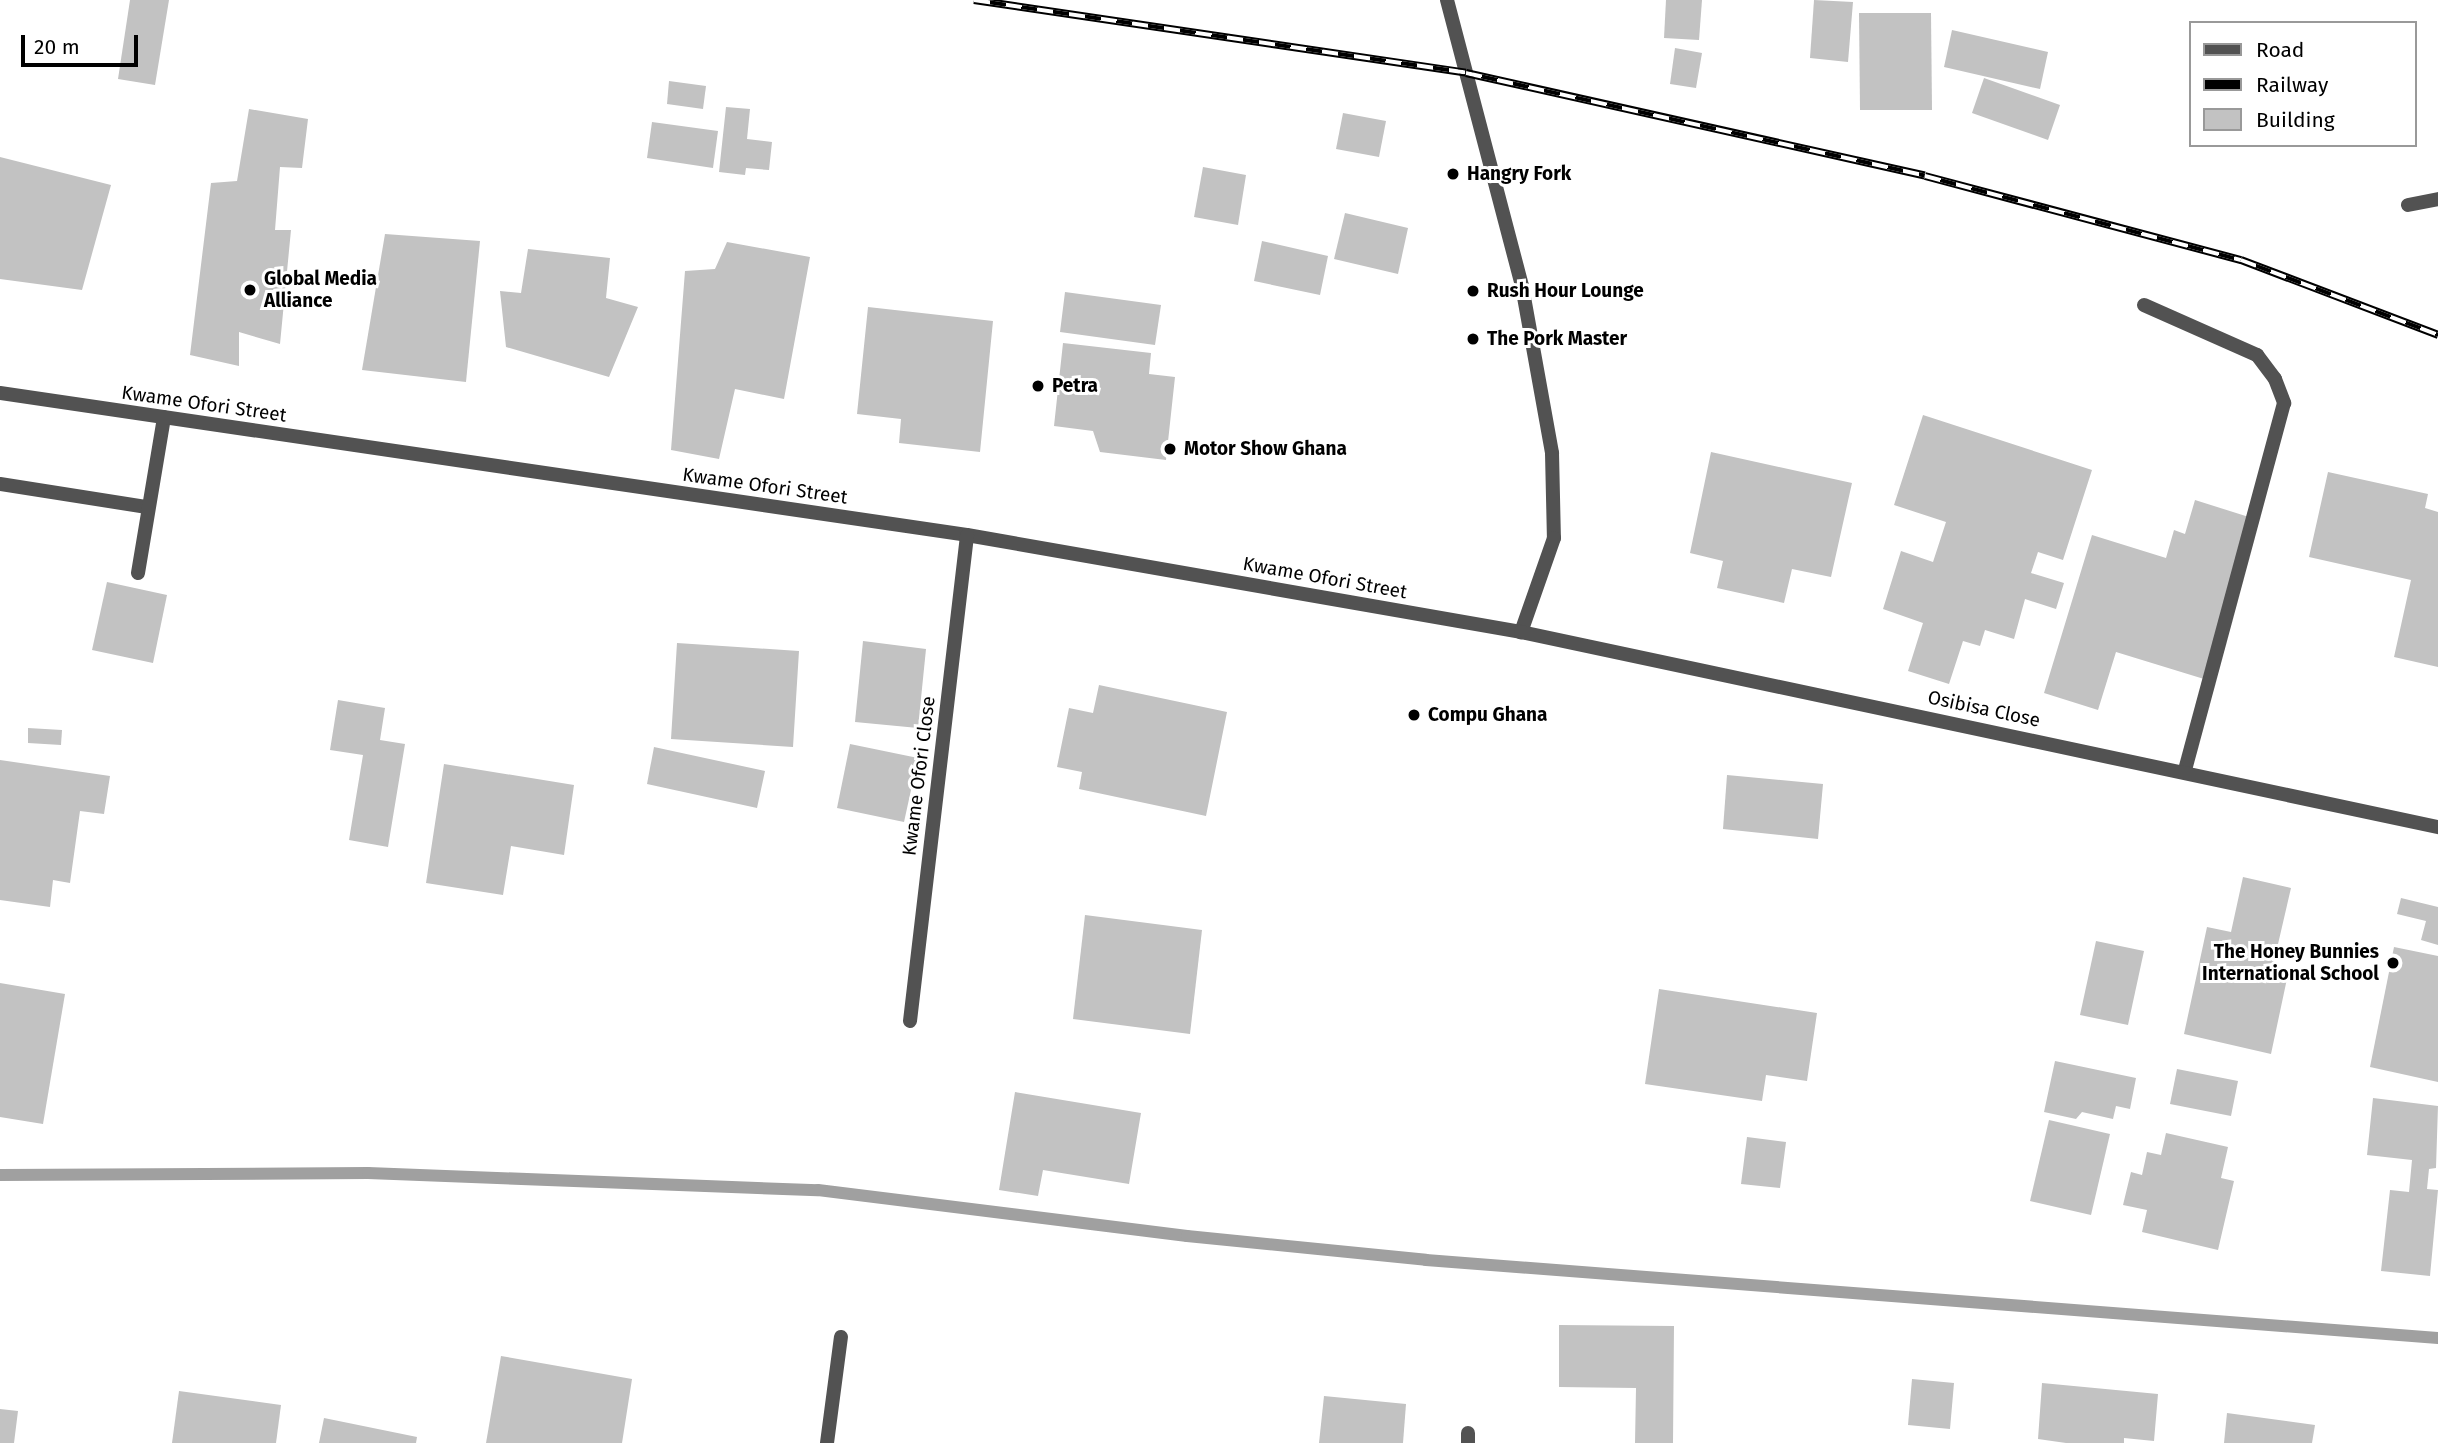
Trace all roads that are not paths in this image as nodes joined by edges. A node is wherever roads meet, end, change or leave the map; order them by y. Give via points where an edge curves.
1 (1447, 0) edge
2 (2438, 199) edge
3 (2408, 205) dead end
4 (2144, 305) dead end
5 (0, 393) edge
6 (164, 417) junction
7 (0, 484) edge
8 (148, 507) junction
9 (967, 536) junction
10 (138, 573) dead end
11 (1521, 632) junction
12 (2185, 771) junction
13 (2438, 827) edge
14 (910, 1021) dead end
15 (841, 1337) dead end
16 (827, 1443) edge

1 - 11 street via 1522,286 1552,453 1554,538
2 - 3 street
4 - 12 street via 2257,355 2275,379 2284,403
5 - 6 street, Kwame Ofori Street
6 - 8 street
6 - 9 street, Kwame Ofori Street
7 - 8 street
8 - 10 street
9 - 11 street, Kwame Ofori Street
9 - 14 street, Kwame Ofori Close
11 - 12 street, Osibisa Close
12 - 13 street, Osibisa Close
15 - 16 street

